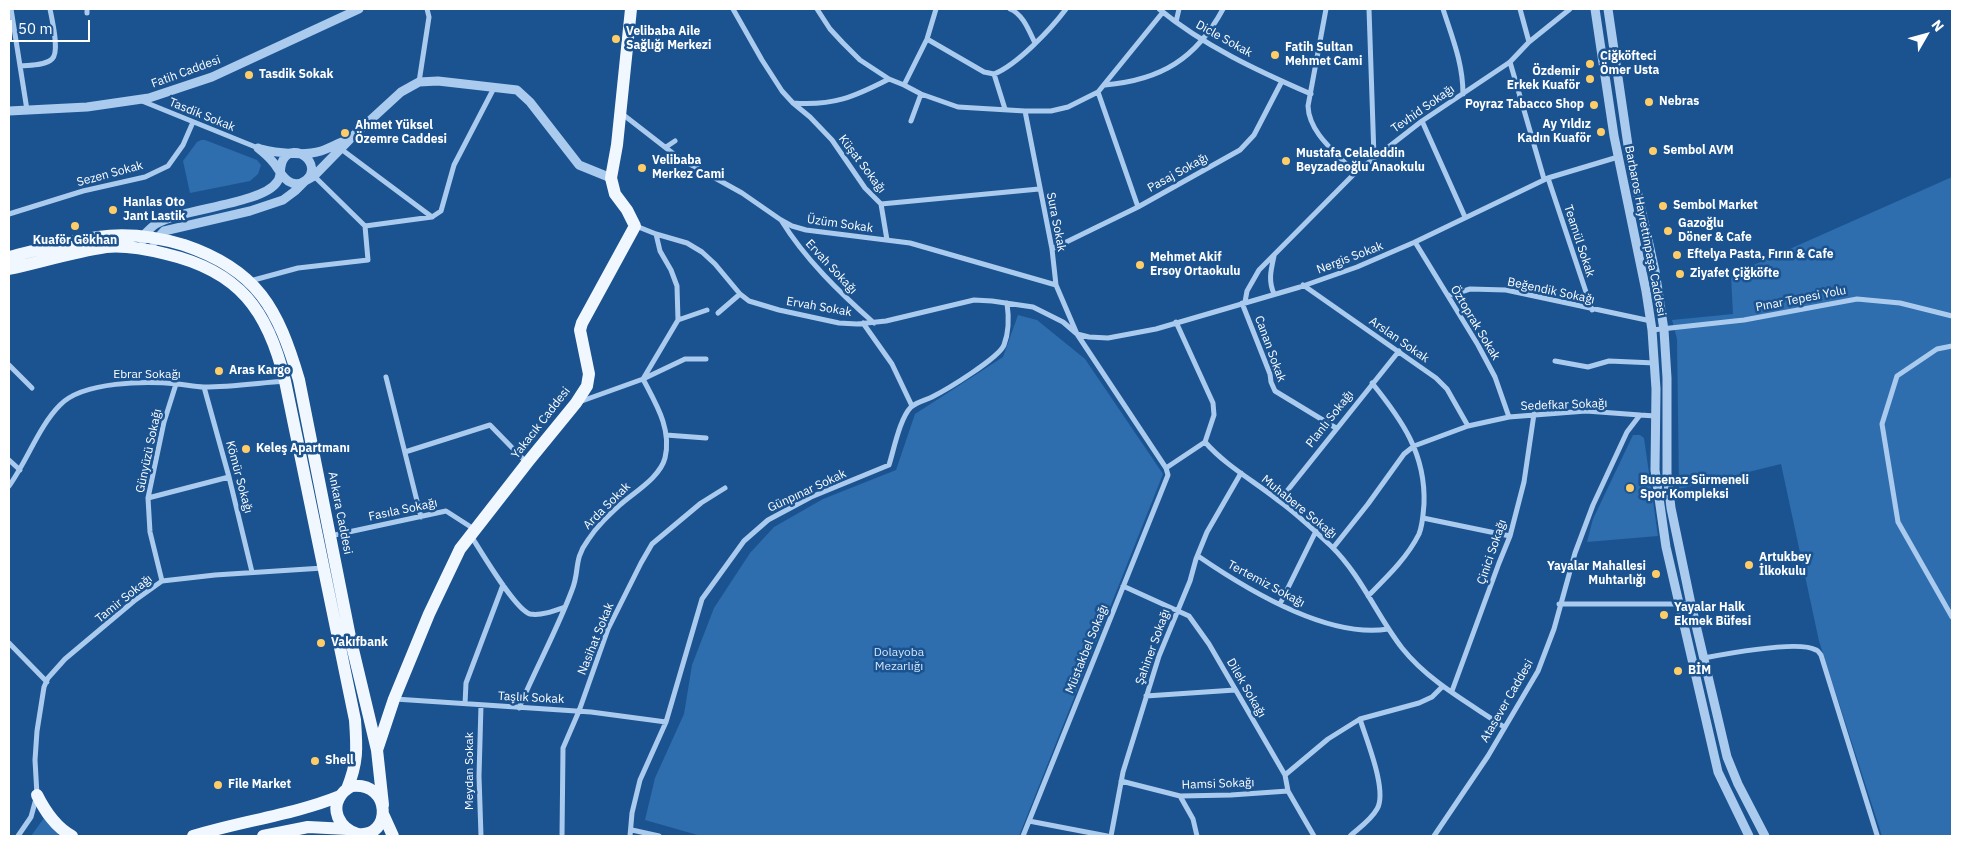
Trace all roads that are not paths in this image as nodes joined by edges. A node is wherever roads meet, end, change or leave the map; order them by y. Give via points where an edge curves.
1 (11, 9) edge
2 (50, 9) edge
3 (359, 9) edge
4 (427, 9) edge
5 (631, 9) edge
6 (733, 9) edge
7 (817, 9) edge
8 (936, 9) edge
9 (1010, 9) edge
10 (1066, 9) edge
11 (1179, 9) edge
12 (1223, 9) edge
13 (1326, 9) edge
14 (1369, 9) edge
15 (1443, 9) edge
16 (1520, 9) edge
17 (1570, 9) edge
18 (1595, 9) edge
19 (1608, 9) edge
20 (1161, 11) edge
21 (1176, 22) junction
22 (927, 39) junction
23 (1202, 41) junction
24 (1529, 42) junction
25 (1035, 43) junction
26 (1510, 62) junction
27 (21, 66) junction
28 (994, 74) junction
29 (889, 79) junction
30 (1282, 81) junction
31 (419, 82) junction
32 (904, 85) junction
33 (1105, 85) junction
34 (494, 88) junction
35 (1098, 92) junction
36 (921, 94) junction
37 (1311, 94) junction
38 (1463, 94) junction
39 (139, 100) junction
40 (793, 103) junction
41 (1005, 109) junction
42 (27, 110) junction
43 (9, 111) edge
44 (1025, 111) junction
45 (620, 112) junction
46 (911, 121) dead end
47 (1422, 121) junction
48 (193, 122) junction
49 (352, 137) junction
50 (675, 141) dead end
51 (666, 147) junction
52 (258, 148) junction
53 (341, 149) junction
54 (294, 153) junction
55 (1374, 157) junction
56 (1618, 157) junction
57 (281, 171) junction
58 (1355, 173) junction
59 (314, 176) junction
60 (611, 178) junction
61 (1546, 179) junction
62 (305, 181) junction
63 (1039, 188) junction
64 (881, 204) junction
65 (1138, 207) junction
66 (9, 214) edge
67 (432, 217) junction
68 (1465, 218) junction
69 (781, 220) junction
70 (365, 226) junction
71 (636, 226) junction
72 (656, 234) junction
73 (157, 239) junction
74 (887, 240) junction
75 (1415, 242) junction
76 (144, 243) junction
77 (1052, 249) junction
78 (1274, 256) junction
79 (9, 257) edge
80 (9, 269) edge
81 (249, 281) junction
82 (1056, 285) junction
83 (1303, 285) junction
84 (740, 294) junction
85 (1274, 294) junction
86 (1448, 296) junction
87 (1244, 302) junction
88 (1007, 303) junction
89 (707, 310) dead end
90 (1592, 310) junction
91 (718, 313) dead end
92 (1952, 316) edge
93 (678, 320) junction
94 (1176, 322) junction
95 (863, 323) junction
96 (874, 323) junction
97 (1651, 326) junction
98 (1664, 330) junction
99 (1077, 334) junction
100 (1952, 346) edge
101 (1398, 351) junction
102 (706, 359) dead end
103 (1555, 361) dead end
104 (1654, 363) junction
105 (9, 366) edge
106 (386, 377) dead end
107 (643, 379) junction
108 (285, 381) junction
109 (1372, 383) junction
110 (176, 384) junction
111 (204, 387) junction
112 (32, 388) dead end
113 (576, 403) junction
114 (912, 406) junction
115 (1534, 414) junction
116 (1640, 415) junction
117 (1655, 416) junction
118 (1508, 417) junction
119 (1468, 426) junction
120 (1336, 428) junction
121 (666, 435) junction
122 (706, 438) dead end
123 (1205, 442) junction
124 (1414, 446) junction
125 (405, 452) junction
126 (9, 460) edge
127 (527, 463) junction
128 (1166, 468) junction
129 (20, 470) junction
130 (1241, 473) junction
131 (229, 477) junction
132 (9, 486) edge
133 (725, 488) dead end
134 (148, 498) junction
135 (1279, 501) junction
136 (420, 517) junction
137 (1423, 518) junction
138 (1316, 532) junction
139 (473, 533) junction
140 (330, 536) junction
141 (1510, 536) junction
142 (1333, 548) junction
143 (1198, 556) junction
144 (323, 568) junction
145 (252, 572) junction
146 (162, 581) junction
147 (503, 585) junction
148 (1123, 586) junction
149 (1368, 596) junction
150 (1280, 604) junction
151 (1559, 604) junction
152 (1691, 604) junction
153 (1680, 605) junction
154 (565, 607) junction
155 (1177, 611) junction
156 (1952, 617) edge
157 (1388, 628) junction
158 (9, 643) edge
159 (1704, 658) junction
160 (47, 682) junction
161 (1443, 686) junction
162 (1235, 690) junction
163 (1452, 691) junction
164 (1146, 696) junction
165 (394, 699) junction
166 (366, 702) junction
167 (465, 704) junction
168 (481, 706) junction
169 (518, 708) junction
170 (579, 711) junction
171 (1360, 719) junction
172 (666, 722) junction
173 (1504, 727) junction
174 (377, 750) junction
175 (1285, 775) junction
176 (1121, 781) junction
177 (1288, 791) junction
178 (343, 792) junction
179 (37, 795) junction
180 (1180, 796) junction
181 (383, 809) junction
182 (1029, 821) junction
183 (632, 830) junction
184 (353, 833) edge
185 (1877, 835) edge
186 (18, 836) edge
187 (72, 836) edge
188 (194, 836) edge
189 (262, 836) edge
190 (393, 836) edge
191 (481, 836) edge
192 (562, 836) edge
193 (630, 836) edge
194 (659, 836) edge
195 (1023, 836) edge
196 (1109, 836) edge
197 (1197, 836) edge
198 (1314, 836) edge
199 (1350, 836) edge
200 (1434, 836) edge
201 (1749, 836) edge
202 (1766, 836) edge

1 - 27 street
2 - 27 street via 56,51 53,59
3 - 39 street, Fatih Caddesi via 212,77
4 - 31 street
5 - 45 main road
6 - 40 street, Küşat Sokağı via 762,60
7 - 29 street via 830,29 860,60
8 - 22 street
9 - 25 street via 1022,18
10 - 25 street
11 - 21 street
12 - 23 street
13 - 37 street
14 - 55 street
15 - 38 street via 1459,59
16 - 24 street
17 - 24 street, Tevhid Sokağı
18 - 56 street, Barbaros Hayrettinpaşa Caddesi
19 - 98 street, Barbaros Hayrettinpaşa Caddesi via 1630,159 1655,271
20 - 21 street, Dicle Sokak
20 - 33 street
21 - 23 street, Dicle Sokak
22 - 28 street via 984,72
22 - 32 street
23 - 30 street, Dicle Sokak
23 - 33 street via 1164,71 1130,83
24 - 26 street, Tevhid Sokağı
25 - 28 street
26 - 38 street, Tevhid Sokağı
26 - 61 street, Teamül Sokak
27 - 42 street
28 - 41 street
29 - 32 street
29 - 40 street via 855,96 832,102 816,105
30 - 37 street, Dicle Sokak
30 - 65 street, Pasaj Sokağı via 1247,144
31 - 34 street
31 - 49 street via 401,92
32 - 36 street
33 - 35 street
34 - 60 street via 517,90 579,165
34 - 67 street via 454,165 441,211
35 - 44 street via 1068,107
35 - 65 street
36 - 41 street via 958,107
36 - 46 street
37 - 58 street via 1308,113 1314,127
38 - 47 street, Tevhid Sokağı
39 - 42 street, Fatih Caddesi
39 - 48 street, Tasdik Sokak
40 - 64 street, Küşat Sokağı via 832,140 865,188
41 - 44 street
42 - 43 street, Fatih Caddesi
44 - 63 street, Sura Sokak
45 - 51 street, Üzüm Sokak
45 - 60 main road
47 - 55 street, Tevhid Sokağı
47 - 68 street
48 - 52 street, Tasdik Sokak
48 - 66 street, Sezen Sokak via 184,145 168,166 145,176
49 - 53 street
49 - 54 street via 319,152
50 - 51 street
51 - 69 street, Üzüm Sokak
52 - 54 street
52 - 57 street
53 - 59 street
53 - 67 street
54 - 57 street via 285,157
54 - 62 street via 304,155 310,163 311,173
55 - 58 street, Tevhid Sokağı
56 - 61 street, Nergis Sokak
56 - 97 street, Barbaros Hayrettinpaşa Caddesi
57 - 62 street via 290,183
57 - 76 street via 278,182 262,193 155,224
58 - 78 street, Tevhid Sokağı
59 - 62 street
59 - 70 street
60 - 71 main road via 616,194
61 - 68 street, Nergis Sokak
61 - 90 street, Teamül Sokak
62 - 73 street via 283,200 250,212 164,231
63 - 64 street, Küşat Sokağı
63 - 77 street, Sura Sokak
64 - 74 street
65 - 77 street, Pasaj Sokağı
67 - 70 street
68 - 75 street, Nergis Sokak
69 - 74 street, Üzüm Sokak via 806,230
69 - 96 street, Ervah Sokağı via 796,244
70 - 81 street via 368,260 298,268
71 - 72 street, Ervah Sokak
71 - 113 main road, Yakacık Caddesi via 582,323 580,330 588,374 587,386
72 - 84 street, Ervah Sokak via 688,243 702,252
72 - 93 street via 676,286
73 - 76 main road, Ankara Caddesi
73 - 81 main road, Ankara Caddesi via 218,258
74 - 82 street, Üzüm Sokak via 910,243
75 - 83 street, Nergis Sokak via 1357,267
75 - 86 street, Öztoprak Sokak
76 - 79 main road, Ankara Caddesi via 124,235 97,237
76 - 80 main road, Ankara Caddesi via 130,247 106,247
76 - 108 main road, Ankara Caddesi via 215,271 234,284 264,322
77 - 82 street, Sura Sokak
78 - 85 street via 1270,285
78 - 87 street, Tevhid Sokağı via 1255,276
81 - 140 main road, Ankara Caddesi via 270,308 289,346 299,380
82 - 99 street, Sura Sokak
83 - 85 street, Nergis Sokak
83 - 101 street, Arslan Sokak
84 - 91 street
84 - 95 street, Ervah Sokak via 749,301 779,310 839,323
85 - 87 street, Nergis Sokak
86 - 90 street, Beğendik Sokağı via 1470,289 1506,290
86 - 118 street, Öztoprak Sokak via 1495,377
87 - 94 street, Nergis Sokak
87 - 120 street, Canan Sokak via 1275,391
88 - 96 street, Ervah Sokak via 974,300
88 - 99 street, Ervah Sokak via 1033,307 1063,322
88 - 114 street via 1008,326 1004,347 934,397
89 - 93 street
90 - 97 street, Beğendik Sokağı
92 - 98 street, Pınar Tepesi Yolu via 1900,303 1857,298 1744,320
93 - 107 street
94 - 99 street, Nergis Sokak via 1108,338
94 - 123 street via 1213,402 1214,415
95 - 96 street, Ervah Sokak
95 - 114 street via 892,364
97 - 98 street, Pınar Tepesi Yolu
97 - 104 street, Barbaros Hayrettinpaşa Caddesi
98 - 152 street, Barbaros Hayrettinpaşa Caddesi via 1667,474
99 - 128 street
100 - 156 street via 1937,349 1897,376 1882,424 1898,522
101 - 109 street, Planlı Sokağı
101 - 119 street, Arslan Sokak via 1447,389
102 - 107 street via 685,359
103 - 104 street via 1588,367 1609,361
104 - 117 street, Barbaros Hayrettinpaşa Caddesi
105 - 112 street
106 - 125 street
107 - 113 street
107 - 121 street, Arda Sokak via 661,413
108 - 111 street, Ebrar Sokağı
108 - 144 main road, Ankara Caddesi
109 - 120 street, Planlı Sokağı
109 - 124 street via 1399,418
110 - 111 street, Ebrar Sokağı
110 - 129 street, Ebrar Sokağı via 103,386 77,394 60,405
110 - 134 street, Günyüzü Sokağı via 164,422
111 - 131 street, Kömür Sokağı
113 - 127 main road, Yakacık Caddesi
114 - 172 street, Günpınar Sokak via 905,416 890,465 780,513 744,541 702,599
115 - 116 street, Sedefkar Sokağı via 1586,411
115 - 118 street, Sedefkar Sokağı
115 - 141 street, Çinici Sokağı via 1524,482
116 - 117 street
116 - 151 street, Atasever Caddesi via 1627,432 1593,505
117 - 153 street, Barbaros Hayrettinpaşa Caddesi via 1657,489
118 - 119 street, Sedefkar Sokağı
119 - 124 street, Sedefkar Sokağı
120 - 135 street, Planlı Sokağı
121 - 122 street
121 - 154 street, Arda Sokak via 666,450 660,470 606,518 580,551 574,588
123 - 128 street
123 - 130 street, Muhabere Sokağı
124 - 137 street via 1422,474
124 - 142 street, Sedefkar Sokağı via 1404,454
125 - 127 street via 490,425
125 - 136 street
126 - 129 street
127 - 139 main road, Yakacık Caddesi
128 - 148 street, Müstakbel Sokağı via 1168,475
129 - 132 street, Ebrar Sokağı
130 - 135 street, Muhabere Sokağı
130 - 143 street, Şahiner Sokağı via 1207,532
131 - 134 street
131 - 145 street, Kömür Sokağı
133 - 170 street, Nasihat Sokak via 701,503 647,552 608,629
134 - 146 street, Günyüzü Sokağı via 150,532
135 - 138 street, Muhabere Sokağı
136 - 139 street, Fasıla Sokağı via 446,511
136 - 140 street, Fasıla Sokağı
137 - 141 street
137 - 149 street via 1419,533 1406,555
138 - 142 street, Muhabere Sokağı
138 - 150 street
139 - 147 street
139 - 165 main road, Yakacık Caddesi via 460,549 429,614
140 - 166 main road, Ankara Caddesi
141 - 163 street, Çinici Sokağı
142 - 149 street, Muhabere Sokağı
143 - 150 street, Tertemiz Sokağı
143 - 155 street, Şahiner Sokağı
144 - 145 street, Tamir Sokağı
144 - 178 main road, Ankara Caddesi via 355,720 355,769
145 - 146 street, Tamir Sokağı
146 - 160 street, Tamir Sokağı via 65,659
147 - 154 street via 528,614
147 - 167 street via 466,683
148 - 155 street, Dilek Sokağı
148 - 182 street, Müstakbel Sokağı
149 - 157 street, Muhabere Sokağı
150 - 157 street, Tertemiz Sokağı via 1299,614 1348,628 1372,631
151 - 153 street
151 - 173 street, Atasever Caddesi via 1554,629 1538,670
152 - 153 street
152 - 159 street, Barbaros Hayrettinpaşa Caddesi
153 - 201 street, Barbaros Hayrettinpaşa Caddesi via 1718,772
154 - 169 street, Arda Sokak
155 - 162 street, Dilek Sokağı via 1189,616
155 - 164 street, Şahiner Sokağı
157 - 161 street, Muhabere Sokağı via 1404,650
158 - 160 street
159 - 185 street via 1783,647 1817,650
159 - 202 street, Barbaros Hayrettinpaşa Caddesi via 1727,757
160 - 179 street via 37,731
161 - 163 street, Muhabere Sokağı
161 - 171 street via 1432,697 1419,703
162 - 164 street
162 - 175 street, Dilek Sokağı
163 - 173 street, Muhabere Sokağı
164 - 176 street, Şahiner Sokağı
165 - 166 main road via 380,709
165 - 167 street, Taşlık Sokak
165 - 174 main road, Yakacık Caddesi
166 - 174 main road, Ankara Caddesi
167 - 168 street, Taşlık Sokak
168 - 169 street, Taşlık Sokak
168 - 191 street, Meydan Sokak
169 - 170 street, Taşlık Sokak
170 - 172 street, Taşlık Sokak
170 - 192 street, Nasihat Sokak via 563,748
171 - 175 street via 1328,739
171 - 199 street via 1378,779 1380,803 1369,819
172 - 183 street, Günpınar Sokak via 640,780 632,813
173 - 200 street, Atasever Caddesi
174 - 181 main road, Ankara Caddesi
175 - 177 street, Dilek Sokağı
176 - 180 street, Hamsi Sokağı
176 - 196 street, Şahiner Sokağı
177 - 180 street, Hamsi Sokağı
177 - 198 street, Dilek Sokağı
178 - 181 main road via 357,786 368,788 377,794
178 - 184 main road, Ankara Caddesi via 336,813 342,824
178 - 188 main road via 322,804
179 - 186 street via 32,817
179 - 187 main road via 54,822
180 - 197 street via 1193,819
181 - 184 main road via 382,820 376,829 366,834
181 - 190 main road, Ankara Caddesi
182 - 195 street, Müstakbel Sokağı
182 - 196 street
183 - 193 street, Günpınar Sokak
183 - 194 street
184 - 189 main road via 308,827

